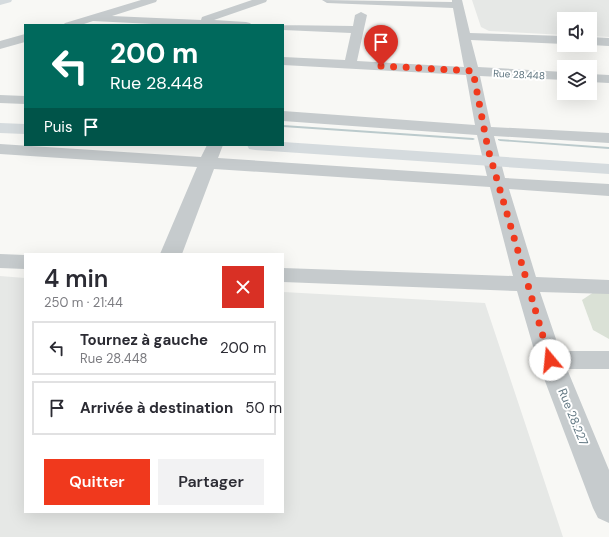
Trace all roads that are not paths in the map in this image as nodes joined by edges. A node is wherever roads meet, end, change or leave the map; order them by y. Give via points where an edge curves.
1 (7, 0) edge
2 (147, 0) edge
3 (262, 0) edge
4 (327, 0) edge
5 (363, 1) edge
6 (0, 2) edge
7 (458, 2) edge
8 (93, 18) junction
9 (194, 23) junction
10 (72, 24) edge
11 (220, 24) edge
12 (284, 27) edge
13 (358, 30) junction
14 (466, 36) junction
15 (24, 38) edge
16 (557, 40) edge
17 (597, 41) edge
18 (609, 42) edge
19 (0, 46) edge
20 (24, 48) edge
21 (284, 61) edge
22 (350, 65) junction
23 (473, 71) junction
24 (557, 76) edge
25 (597, 78) edge
26 (609, 79) edge
27 (0, 99) edge
28 (22, 100) edge
29 (0, 113) edge
30 (284, 116) edge
31 (0, 118) edge
32 (24, 120) edge
33 (0, 128) edge
34 (24, 129) edge
35 (284, 136) edge
36 (609, 138) edge
37 (284, 145) edge
38 (215, 146) edge
39 (488, 147) junction
40 (0, 149) edge
41 (609, 157) edge
42 (207, 164) junction
43 (609, 169) edge
44 (498, 182) junction
45 (609, 190) edge
46 (171, 253) edge
47 (0, 261) edge
48 (24, 262) edge
49 (284, 274) edge
50 (526, 283) junction
51 (609, 287) edge
52 (550, 360) junction
53 (609, 360) edge
54 (609, 508) edge

1 - 6 main road
2 - 8 street
3 - 9 street
4 - 5 street
5 - 7 street
5 - 13 street
7 - 14 street, Rue 28.227
8 - 9 street
8 - 10 street
9 - 11 street
12 - 13 street
13 - 22 street
14 - 16 street
14 - 23 street, Rue 28.227
15 - 19 street
17 - 18 street
19 - 20 street
21 - 22 street, Rue 28.448
22 - 23 street, Rue 28.448
23 - 24 street, Rue 28.448
23 - 39 street, Rue 28.227
25 - 26 street
27 - 28 street
28 - 29 street
30 - 39 street
31 - 32 main road
33 - 34 main road
35 - 39 main road
36 - 39 street
37 - 39 main road
38 - 42 street
39 - 41 main road
39 - 43 main road
39 - 44 street, Rue 28.227
40 - 42 street
42 - 44 street
42 - 46 street
44 - 45 street
44 - 50 street, Rue 28.227
47 - 48 street
49 - 50 street
50 - 51 street
50 - 52 street, Rue 28.227
52 - 53 street
52 - 54 street, Rue 28.227

